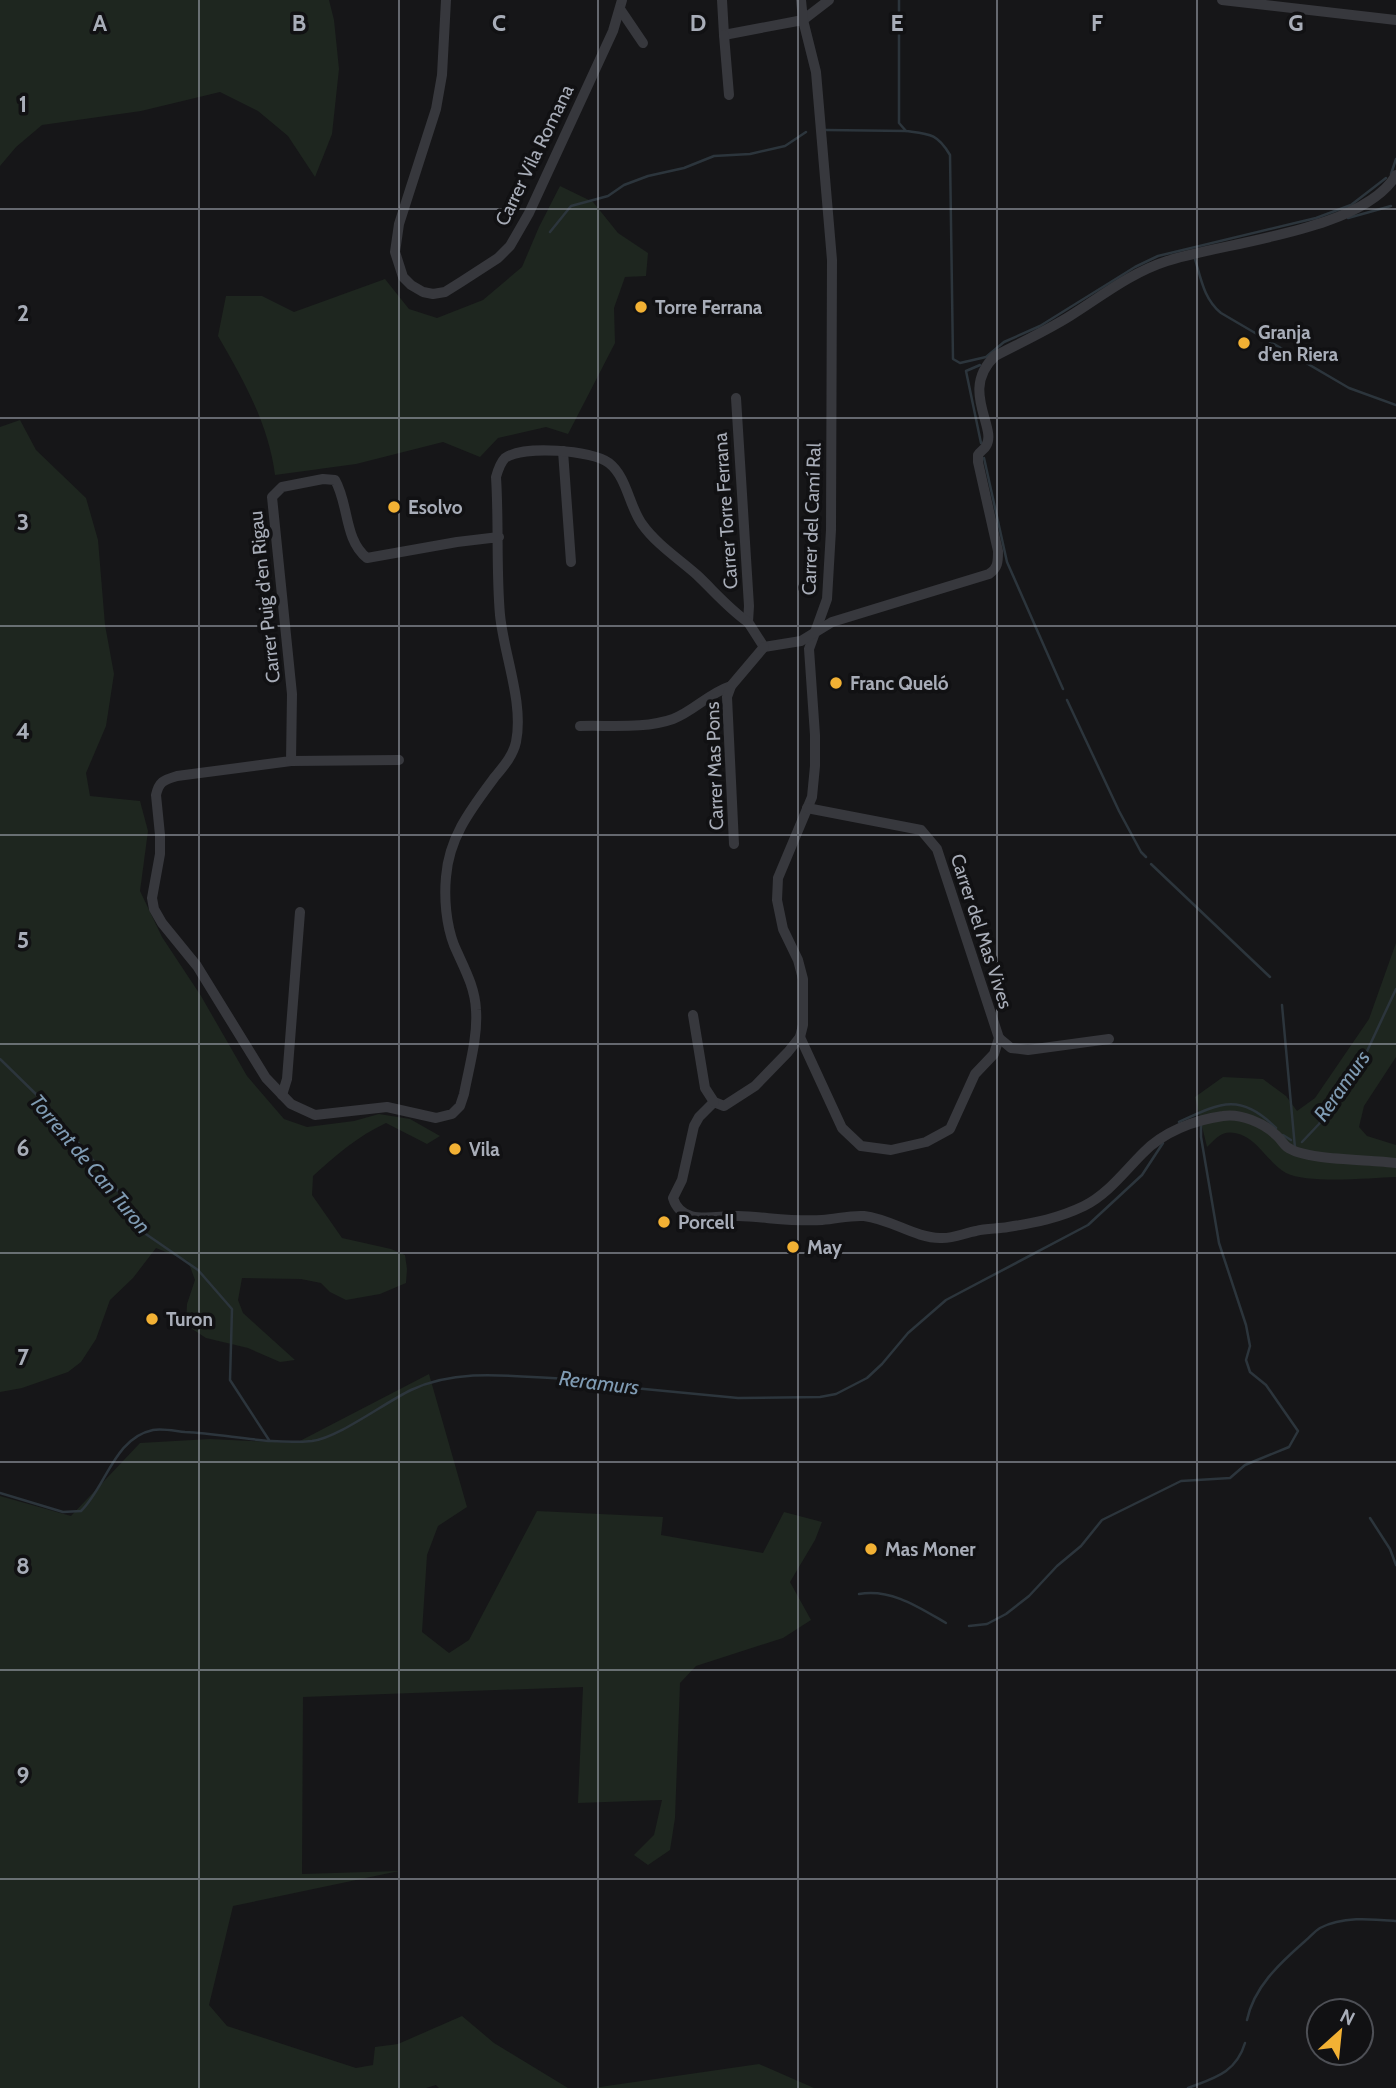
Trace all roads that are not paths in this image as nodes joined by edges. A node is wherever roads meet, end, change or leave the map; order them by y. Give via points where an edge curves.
1 (446, 0) edge
2 (722, 0) edge
3 (801, 0) edge
4 (829, 0) edge
5 (1222, 0) edge
6 (621, 4) edge
7 (803, 20) junction
8 (1396, 20) edge
9 (724, 35) junction
10 (643, 43) dead end
11 (729, 94) dead end
12 (1396, 175) edge
13 (736, 398) dead end
14 (563, 451) junction
15 (499, 537) junction
16 (571, 562) dead end
17 (748, 622) junction
18 (814, 632) junction
19 (764, 647) junction
20 (730, 686) junction
21 (580, 726) dead end
22 (399, 760) dead end
23 (291, 761) junction
24 (807, 808) junction
25 (734, 844) dead end
26 (300, 912) dead end
27 (693, 1015) dead end
28 (800, 1037) junction
29 (999, 1038) junction
30 (1109, 1039) dead end
31 (282, 1095) junction
32 (714, 1102) junction
33 (1396, 1163) edge

1 - 6 street, Carrer Vila Romana via 436,110 399,224 395,251 403,277 433,294 445,292 510,246 529,213
2 - 9 street
3 - 7 street, Carrer del Camí Ral
4 - 7 street
5 - 8 street
6 - 10 street, Carrer Vila Romana
7 - 9 street
7 - 18 street, Carrer del Camí Ral via 816,72 832,260 831,530 827,599
9 - 11 street
12 - 18 street via 1371,201 1339,216 1137,272 995,356 979,384 987,440 978,462 998,551 995,570 832,622
13 - 17 street, Carrer Torre Ferrana
14 - 15 street, Carrer Torre Ferrana via 517,453 498,468
14 - 16 street
14 - 17 street, Carrer Torre Ferrana via 606,460 616,469 642,526
15 - 23 street, Carrer Puig d'en Rigau via 367,558 359,552 335,480 282,486 272,498 292,694
15 - 31 street via 498,592 516,708 516,741 508,761 458,831 445,879 453,942 477,1010 460,1106 452,1114 436,1118 387,1107 315,1115
17 - 19 street, Carrer Torre Ferrana
18 - 19 street via 801,641
18 - 24 street, Carrer del Camí Ral via 809,649 815,765
19 - 20 street, Carrer Mas Pons
20 - 21 street, Carrer Mas Pons via 673,719
20 - 25 street, Carrer Mas Pons
22 - 23 street
23 - 31 street via 161,782 156,795 160,854 152,898 162,923 197,966
24 - 28 street, Carrer del Camí Ral via 778,878 777,900 803,979
24 - 29 street, Carrer del Mas Vives via 921,830 937,849
26 - 31 street
27 - 32 street via 705,1088
28 - 29 street, Carrer del Mas Vives via 842,1128 861,1146 891,1150 926,1142 950,1129 975,1074 994,1054
28 - 32 street via 755,1086 724,1106
29 - 30 street, Carrer del Mas Vives via 1011,1048 1028,1050
32 - 33 street via 694,1126 682,1180 673,1198 682,1213 694,1217 823,1220 865,1216 938,1238 1047,1221 1088,1204 1171,1132 1225,1115 1268,1128 1287,1147 1318,1157

